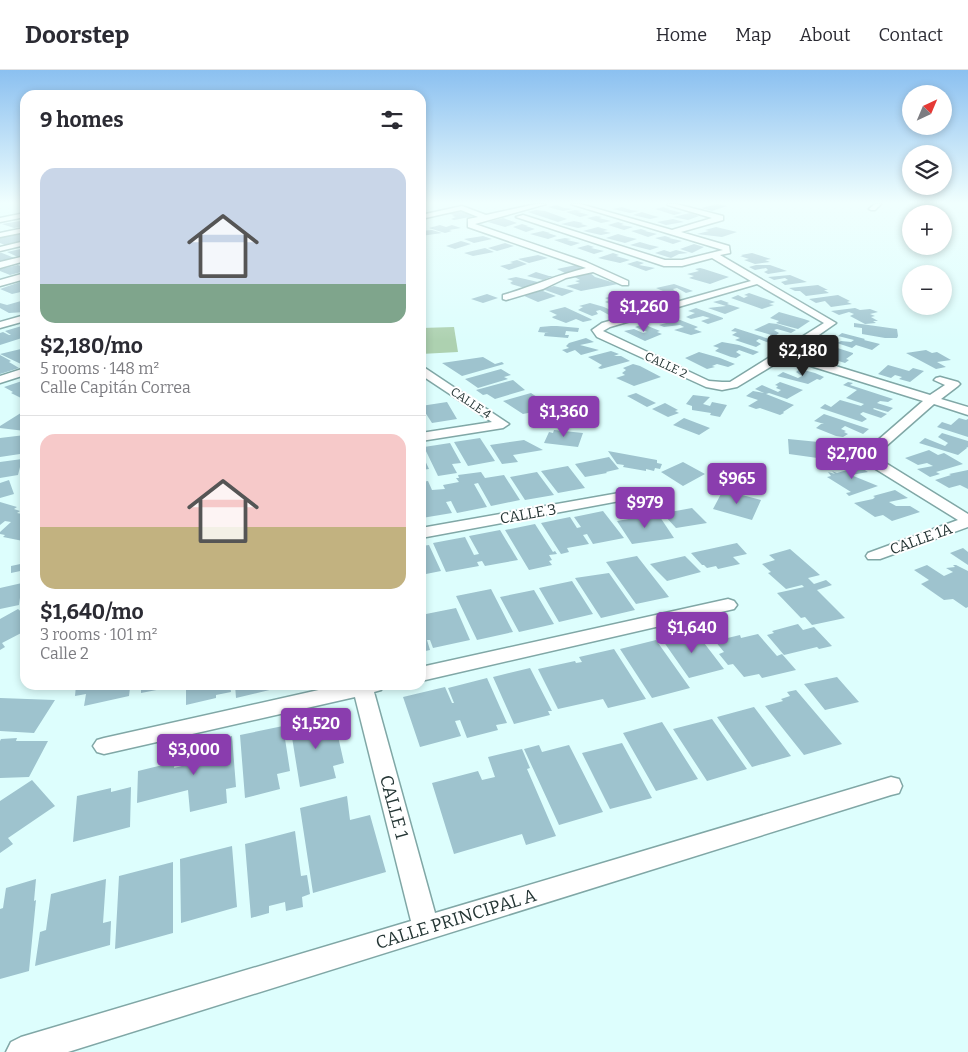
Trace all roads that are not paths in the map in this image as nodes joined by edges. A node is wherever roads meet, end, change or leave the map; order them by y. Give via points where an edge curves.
1 (545, 250) edge
2 (623, 250) edge
3 (727, 250) edge
4 (710, 256) junction
5 (20, 259) edge
6 (0, 265) edge
7 (594, 269) junction
8 (20, 277) edge
9 (759, 281) junction
10 (0, 283) edge
11 (625, 283) dead end
12 (506, 297) dead end
13 (20, 319) edge
14 (0, 325) edge
15 (783, 355) junction
16 (20, 373) edge
17 (426, 373) edge
18 (0, 380) edge
19 (940, 380) dead end
20 (930, 401) junction
21 (968, 411) edge
22 (426, 436) edge
23 (636, 494) dead end
24 (968, 521) edge
25 (426, 532) edge
26 (874, 556) dead end
27 (728, 605) dead end
28 (426, 673) edge
29 (349, 690) edge
30 (367, 690) edge
31 (104, 746) dead end
32 (891, 786) dead end
33 (426, 928) junction
34 (21, 1052) edge

1 - 7 street
2 - 4 street via 664,263 682,264
3 - 4 street
4 - 9 street
5 - 6 street
7 - 11 street
7 - 12 street via 563,276
8 - 10 street
9 - 15 street via 831,323
9 - 15 street, CALLE 2 via 597,330 706,384 733,385
13 - 14 street
15 - 20 street
16 - 18 street
17 - 22 street, CALLE 4 via 503,424
19 - 20 street via 954,384
20 - 21 street
20 - 24 street via 869,454 879,465
23 - 25 street, CALLE 3
24 - 26 street, CALLE 1A
27 - 28 street
29 - 31 street
30 - 33 street, CALLE 1
32 - 33 street, CALLE PRINCIPAL A
33 - 34 street, CALLE PRINCIPAL A

